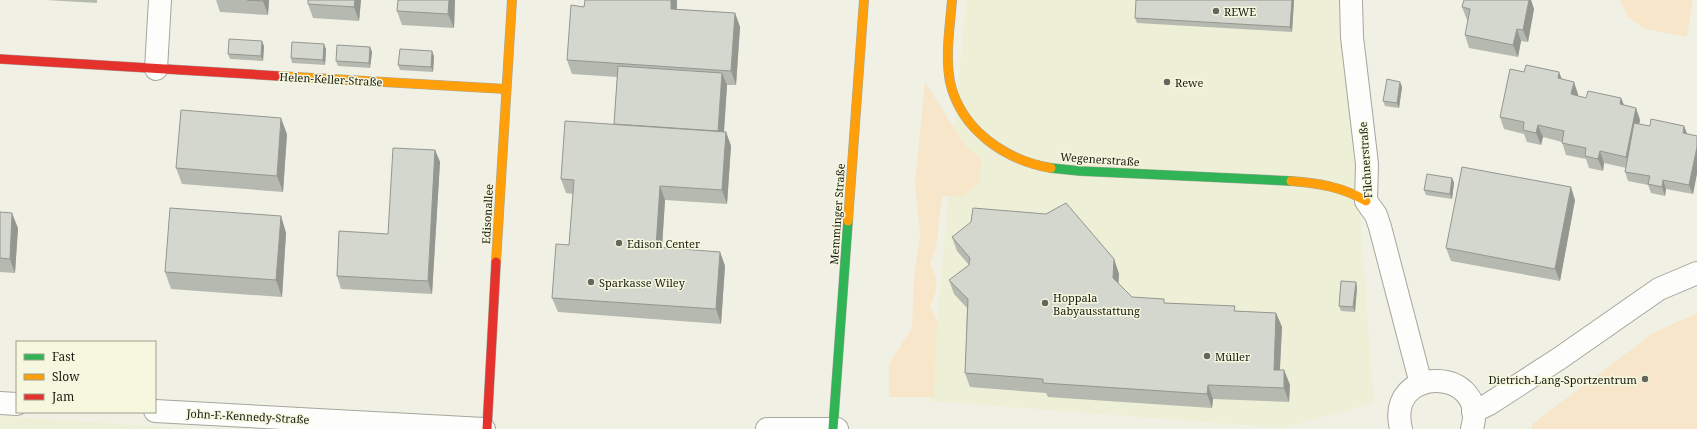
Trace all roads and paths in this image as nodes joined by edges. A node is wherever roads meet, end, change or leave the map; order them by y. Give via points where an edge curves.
1 (160, 0) edge
2 (512, 0) edge
3 (864, 0) edge
4 (952, 0) edge
5 (1351, 0) edge
6 (0, 59) edge
7 (156, 68) junction
8 (506, 89) junction
9 (1366, 201) junction
10 (1697, 273) edge
11 (1420, 384) junction
12 (0, 403) edge
13 (16, 404) edge
14 (156, 411) edge
15 (1473, 420) edge
16 (357, 425) edge
17 (484, 429) edge
18 (487, 429) edge
19 (767, 429) edge
20 (833, 429) edge
21 (837, 429) edge
22 (1401, 429) edge

1 - 7 street
2 - 8 street, Edisonallee
3 - 20 street, Memminger Straße
4 - 9 street, Wegenerstraße via 948,49 948,71 952,91 959,108 975,131 994,146 1040,166 1154,175 1304,182 1342,188
5 - 9 street, Filchnerstraße via 1352,37 1367,164
6 - 7 street, Helen-Keller-Straße
7 - 8 street, Helen-Keller-Straße
8 - 18 street, Edisonallee
9 - 11 street, Filchnerstraße via 1376,215 1380,227
10 - 15 street via 1659,289 1489,404
11 - 15 street via 1438,380 1455,385 1468,397
11 - 22 street via 1402,403 1399,412
12 - 13 street
14 - 16 street, John-F.-Kennedy-Straße
16 - 17 street, John-F.-Kennedy-Straße
19 - 20 street
20 - 21 street

